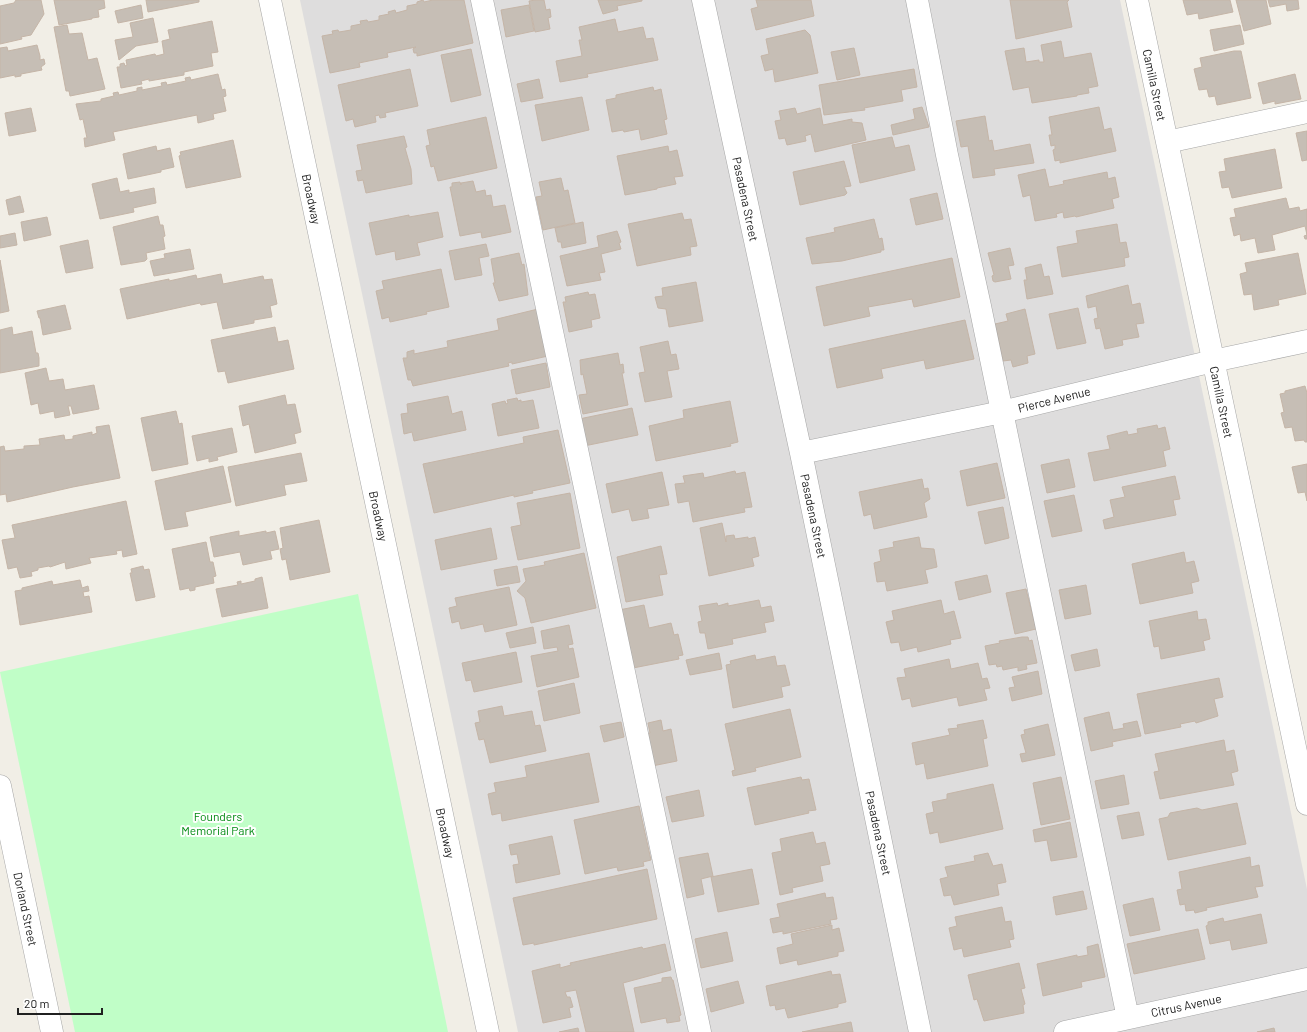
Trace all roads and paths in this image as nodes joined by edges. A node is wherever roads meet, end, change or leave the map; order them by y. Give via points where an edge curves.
1 (270, 0) edge
2 (482, 0) edge
3 (703, 0) edge
4 (917, 0) edge
5 (1137, 0) edge
6 (1307, 112) edge
7 (1167, 142) junction
8 (1307, 342) edge
9 (1214, 361) junction
10 (1002, 412) junction
11 (801, 453) junction
12 (0, 786) edge
13 (1307, 804) edge
14 (1307, 979) edge
15 (1128, 1018) junction
16 (52, 1032) edge
17 (488, 1032) edge
18 (700, 1032) edge
19 (920, 1032) edge
20 (1065, 1032) edge

1 - 17 street, Broadway
2 - 18 street
3 - 11 street, Pasadena Street
4 - 10 street
5 - 7 street, Camilla Street
6 - 7 street
7 - 9 street, Camilla Street
8 - 9 street, Pierce Avenue
9 - 10 street, Pierce Avenue
9 - 13 street, Camilla Street
10 - 11 street, Pierce Avenue
10 - 15 street
11 - 19 street, Pasadena Street
12 - 16 street, Dorland Street
14 - 15 street, Citrus Avenue
15 - 20 street, Citrus Avenue

